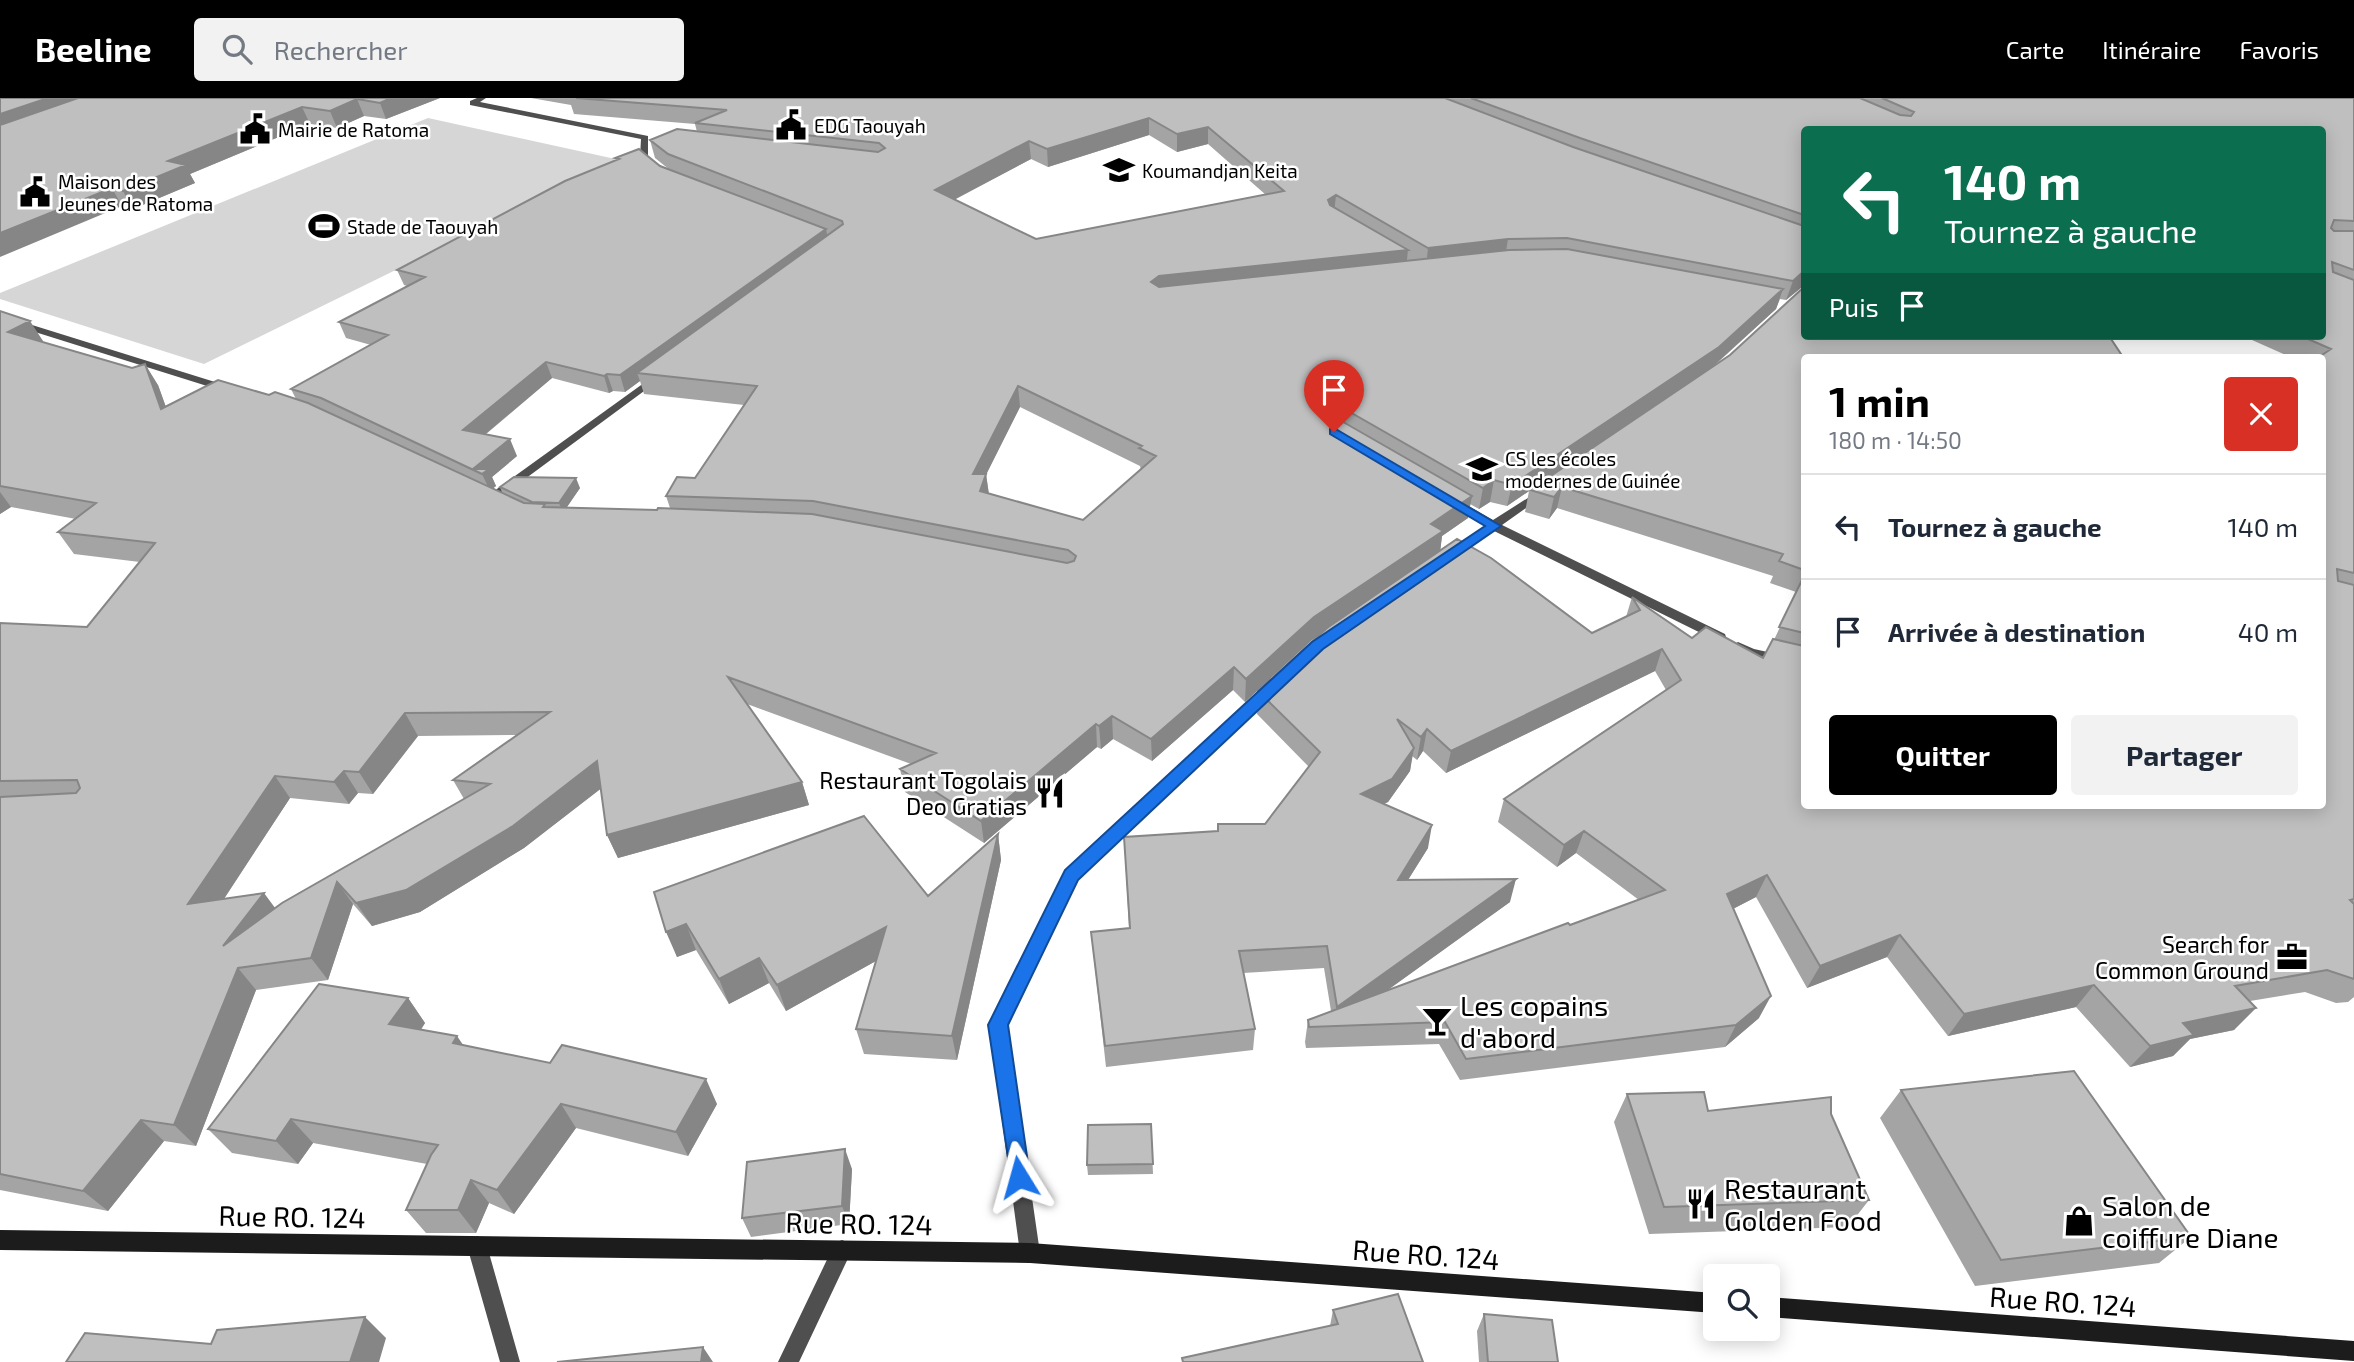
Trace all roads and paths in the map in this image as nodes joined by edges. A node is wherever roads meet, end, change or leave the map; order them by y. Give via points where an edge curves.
1 (482, 98) edge
2 (645, 138) junction
3 (658, 139) edge
4 (668, 176) edge
5 (0, 318) edge
6 (660, 375) edge
7 (233, 391) edge
8 (1550, 487) edge
9 (1437, 492) edge
10 (491, 499) edge
11 (1494, 526) junction
12 (1439, 563) edge
13 (1801, 663) edge
14 (1278, 682) edge
15 (0, 1240) edge
16 (477, 1246) junction
17 (842, 1250) junction
18 (1030, 1253) junction
19 (1703, 1302) edge
20 (1780, 1308) edge
21 (2354, 1351) edge
22 (510, 1362) edge
23 (788, 1362) edge

1 - 2 street via 473,103
2 - 3 street
2 - 4 street via 644,157
5 - 7 street
6 - 10 street
8 - 11 street
9 - 11 street
11 - 12 street
11 - 13 street via 1751,652
14 - 18 street via 1072,875 998,1025
15 - 16 street, Rue RO. 124
16 - 17 street, Rue RO. 124
16 - 22 street
17 - 18 street, Rue RO. 124
17 - 23 street
18 - 19 street, Rue RO. 124
20 - 21 street, Rue RO. 124

